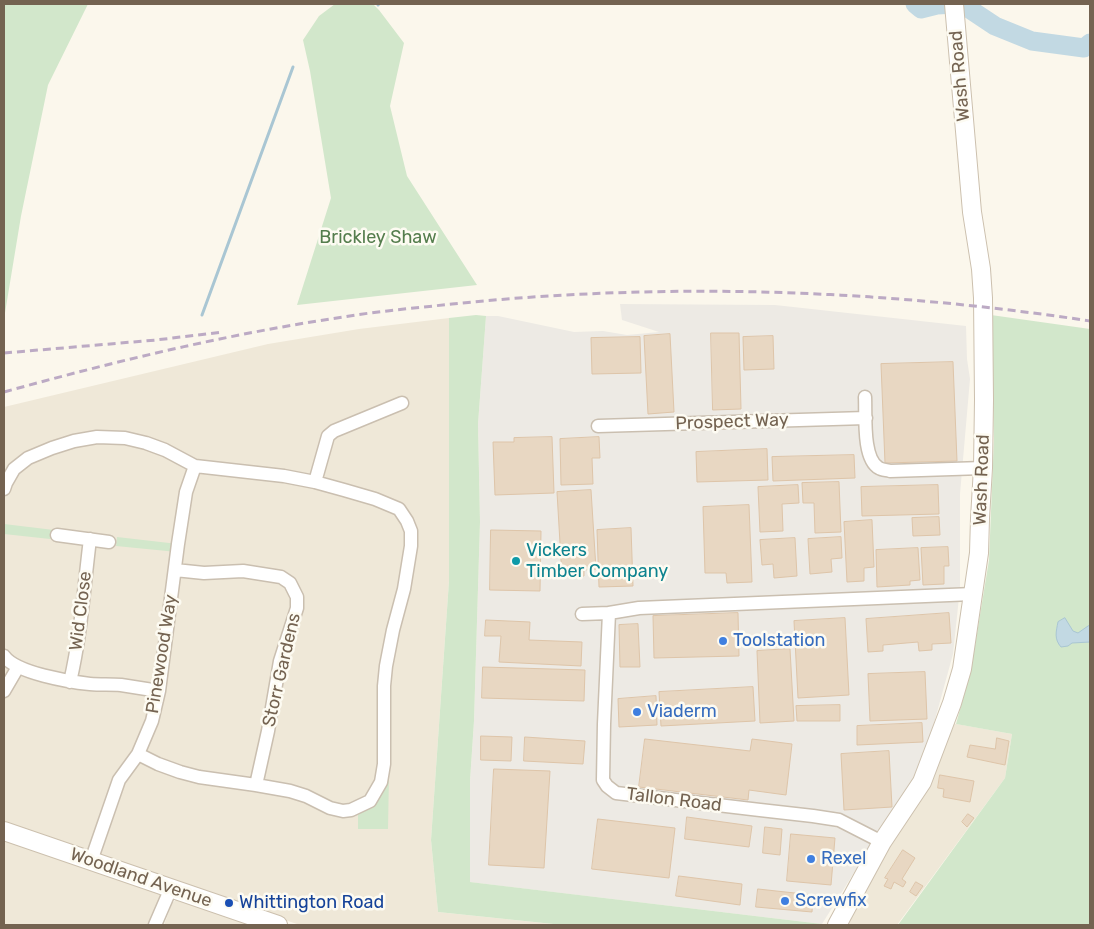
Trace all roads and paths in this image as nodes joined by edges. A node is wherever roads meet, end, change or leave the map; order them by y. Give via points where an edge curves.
1 (954, 8) edge
2 (865, 397) dead end
3 (402, 403) dead end
4 (866, 418) junction
5 (598, 426) dead end
6 (195, 466) junction
7 (984, 468) junction
8 (315, 482) junction
9 (4, 489) edge
10 (57, 535) dead end
11 (90, 539) junction
12 (109, 542) dead end
13 (175, 570) junction
14 (973, 594) junction
15 (608, 613) junction
16 (582, 614) dead end
17 (4, 656) edge
18 (18, 667) junction
19 (70, 682) junction
20 (4, 691) edge
21 (159, 691) junction
22 (138, 754) junction
23 (256, 785) junction
24 (4, 830) edge
25 (882, 842) junction
26 (91, 861) junction
27 (171, 888) junction
28 (155, 925) edge
29 (278, 925) edge
30 (837, 925) edge

1 - 7 street, Wash Road via 972,212 981,269
2 - 4 street
3 - 8 street via 328,436
4 - 5 street, Prospect Way
4 - 7 street via 867,448 878,468 890,471
6 - 8 street
6 - 9 street via 146,443 97,437 74,440 28,458 14,469
6 - 13 street, Pinewood Way via 186,492
7 - 14 street, Wash Road via 980,546
8 - 23 street via 399,509 411,531 404,589 385,673 381,782 370,800 343,811 306,796
10 - 11 street
11 - 12 street
11 - 19 street, Wid Close via 77,654
13 - 21 street, Pinewood Way
13 - 23 street, Storr Gardens via 204,573 244,571 281,577 290,583 297,597 297,608 280,661
14 - 15 street via 639,608
14 - 25 street, Wash Road via 962,668 952,703 922,782
15 - 16 street
15 - 25 street, Tallon Road via 603,761 603,780 607,786 616,793 839,820
17 - 18 street
18 - 19 street
18 - 20 street
19 - 21 street
21 - 22 street, Pinewood Way via 152,721
22 - 23 street via 199,777
22 - 26 street, Pinewood Way via 119,780
24 - 26 street, Woodland Avenue
25 - 30 street, Wash Road
26 - 27 street, Woodland Avenue
27 - 28 street
27 - 29 street, Woodland Avenue

